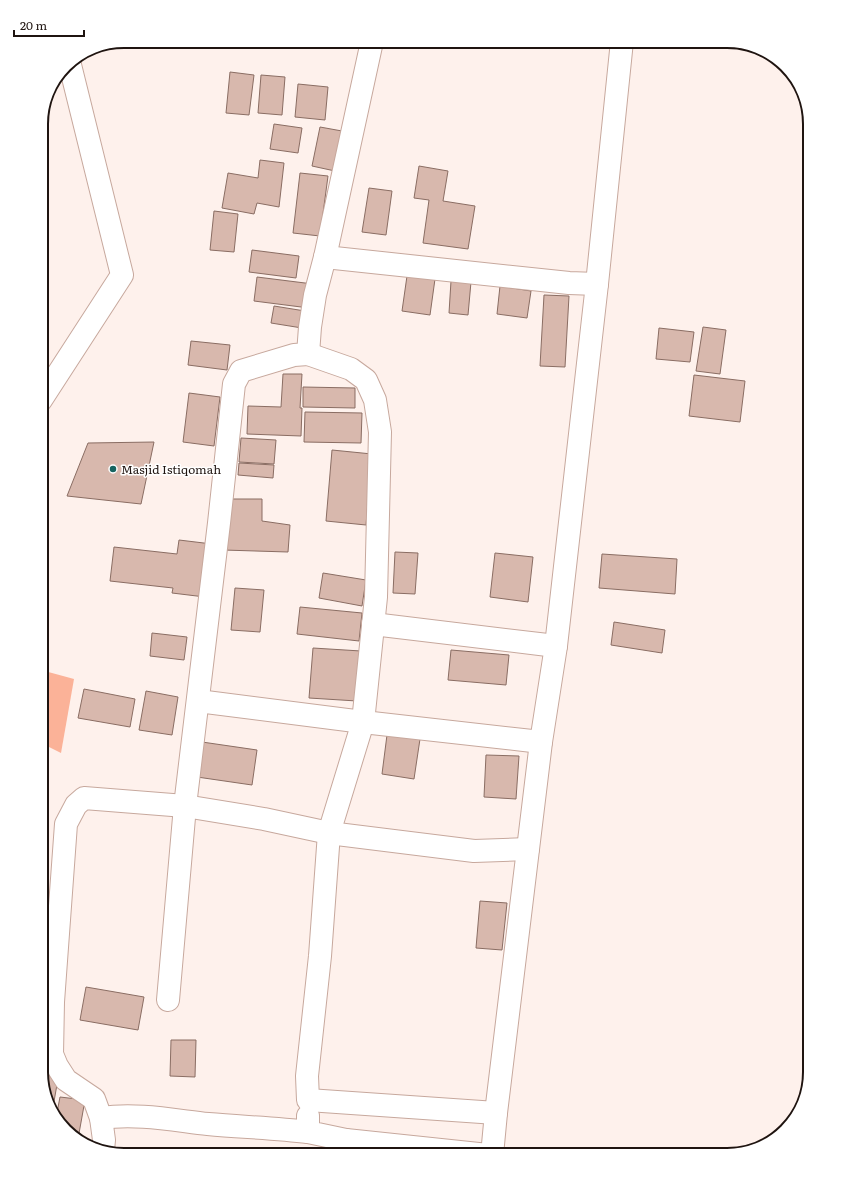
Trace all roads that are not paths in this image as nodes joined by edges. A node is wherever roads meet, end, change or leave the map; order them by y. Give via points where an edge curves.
1 (369, 48) edge
2 (621, 48) edge
3 (71, 69) edge
4 (325, 257) junction
5 (598, 284) junction
6 (308, 354) junction
7 (48, 389) edge
8 (373, 624) junction
9 (556, 646) junction
10 (198, 701) junction
11 (363, 722) junction
12 (541, 742) junction
13 (185, 806) junction
14 (329, 832) junction
15 (528, 849) junction
16 (168, 1000) dead end
17 (308, 1100) junction
18 (496, 1113) junction
19 (101, 1118) junction
20 (308, 1132) junction
21 (103, 1145) edge
22 (345, 1148) edge
23 (493, 1148) edge

1 - 4 street
2 - 5 street
3 - 7 street via 122,275
4 - 5 street
4 - 6 street via 315,295
5 - 9 street
6 - 8 street via 351,369 366,380 375,400 380,432 376,597
6 - 10 street via 294,355 241,371 234,384
8 - 9 street
8 - 11 street
9 - 12 street
10 - 11 street
10 - 13 street
11 - 12 street
11 - 14 street
12 - 15 street
13 - 14 street
13 - 16 street
13 - 19 street via 84,798 76,805 66,824 52,1054 56,1066 66,1080 94,1098
14 - 15 street via 474,851
14 - 17 street via 320,956 307,1076
15 - 18 street
17 - 18 street
17 - 20 street
18 - 23 street
19 - 20 street via 145,1117
19 - 21 street
20 - 22 street

